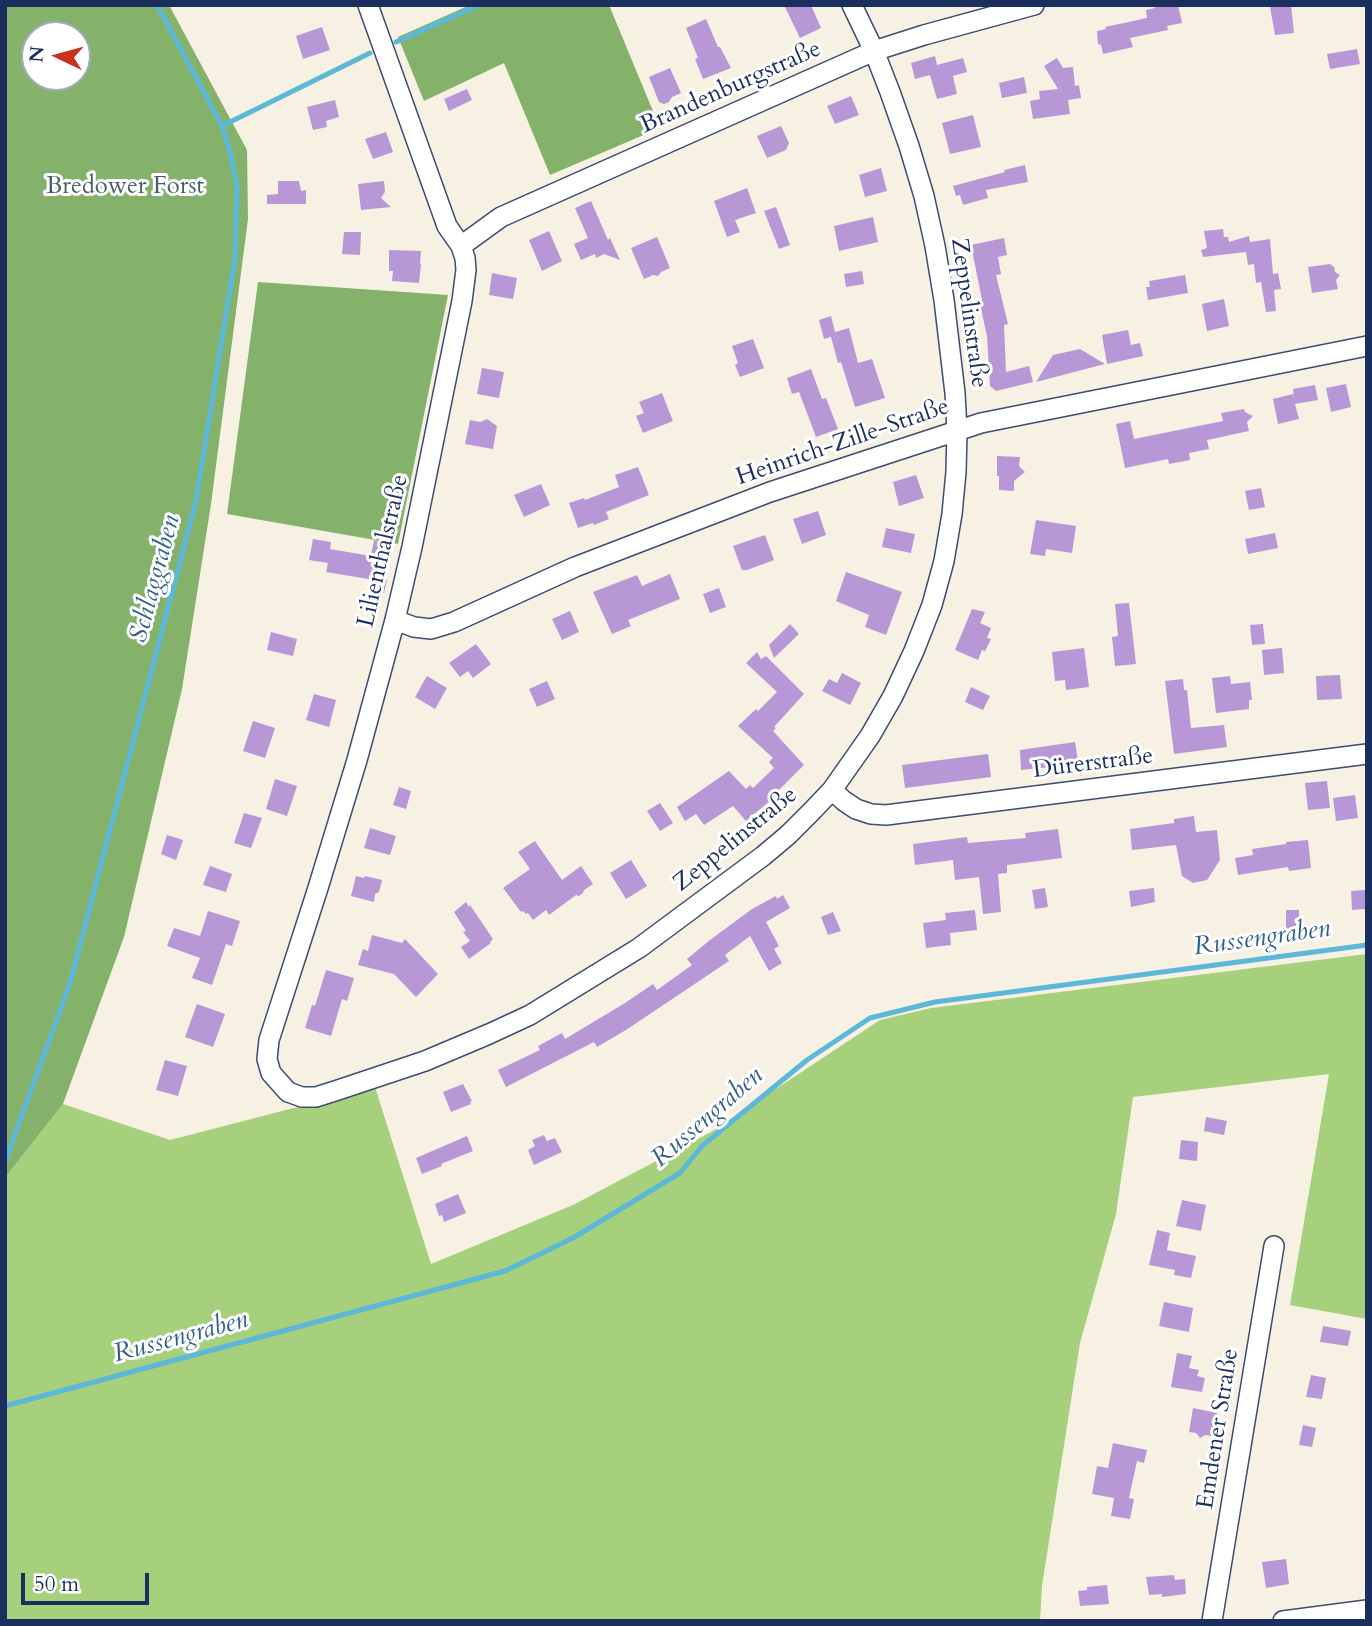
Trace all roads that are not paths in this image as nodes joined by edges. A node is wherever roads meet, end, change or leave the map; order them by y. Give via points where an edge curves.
1 (368, 5) edge
2 (852, 5) edge
3 (1034, 5) edge
4 (874, 51) junction
5 (461, 246) junction
6 (1367, 346) edge
7 (957, 431) junction
8 (395, 620) junction
9 (1367, 754) edge
10 (832, 790) junction
11 (302, 1097) joint
12 (1274, 1246) dead end
13 (1367, 1610) edge
14 (1212, 1621) edge
15 (1283, 1621) edge

1 - 5 street, Lilienthalstraße via 447,226
2 - 4 street, Zeppelinstraße
3 - 4 street, Brandenburgstraße
4 - 5 street, Brandenburgstraße via 501,217
4 - 7 street, Zeppelinstraße via 909,146 935,246
5 - 8 street, Lilienthalstraße via 466,270 462,301
6 - 7 street, Heinrich-Zille-Straße
7 - 8 street, Heinrich-Zille-Straße via 757,497 575,567 454,622 431,628
7 - 10 street, Zeppelinstraße via 952,514 932,605 893,696
8 - 11 street, Lilienthalstraße via 269,1040 271,1073 288,1092
9 - 10 street, Dürerstraße via 886,815 856,809
10 - 11 street, Zeppelinstraße via 788,835 736,877 639,948 530,1015 425,1061 316,1097
12 - 14 street, Emdener Straße
13 - 15 street

